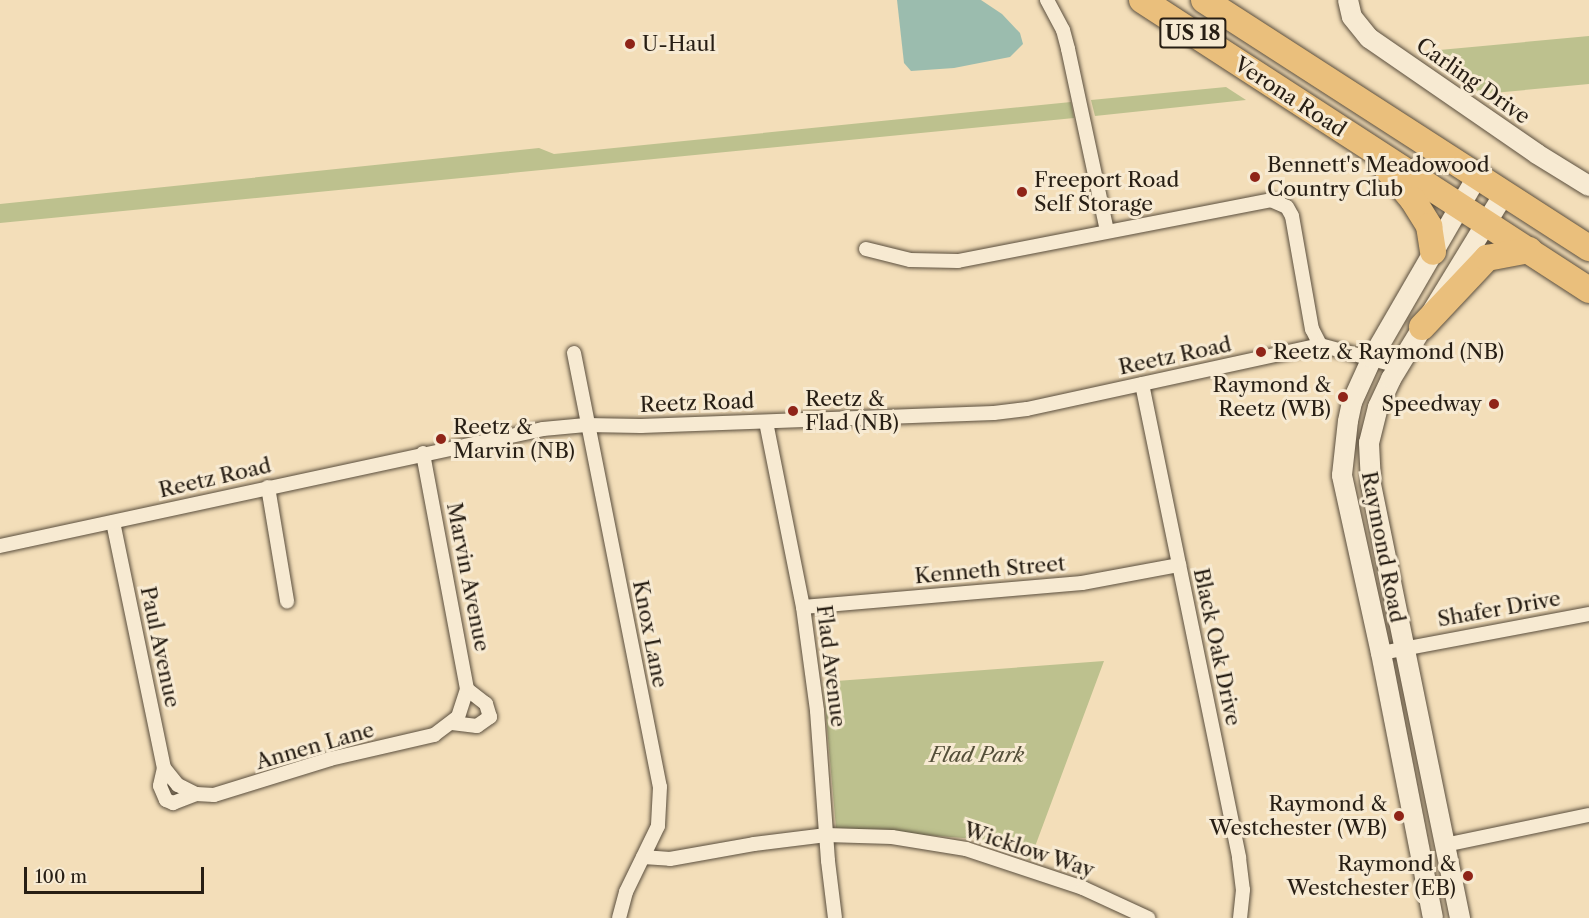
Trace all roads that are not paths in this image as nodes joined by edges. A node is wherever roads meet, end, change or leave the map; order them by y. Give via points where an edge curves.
1 (1047, 0) edge
2 (1142, 0) edge
3 (1204, 0) edge
4 (1348, 0) edge
5 (1373, 152) junction
6 (1477, 177) junction
7 (1589, 186) edge
8 (1504, 194) junction
9 (1459, 206) junction
10 (1495, 228) junction
11 (1107, 231) junction
12 (1589, 248) edge
13 (866, 249) dead end
14 (1529, 250) junction
15 (1432, 252) junction
16 (1589, 290) edge
17 (1422, 327) junction
18 (1320, 345) junction
19 (574, 353) dead end
20 (1371, 358) junction
21 (1398, 366) junction
22 (1142, 384) junction
23 (766, 422) junction
24 (586, 425) junction
25 (423, 453) junction
26 (268, 487) junction
27 (113, 522) junction
28 (0, 546) edge
29 (1179, 565) junction
30 (287, 601) dead end
31 (803, 607) junction
32 (1589, 614) edge
33 (1406, 648) junction
34 (1381, 653) junction
35 (468, 689) junction
36 (463, 708) joint
37 (452, 723) junction
38 (168, 773) junction
39 (195, 794) junction
40 (1589, 815) edge
41 (826, 835) junction
42 (1445, 845) junction
43 (643, 857) junction
44 (619, 918) edge
45 (835, 918) edge
46 (1148, 918) edge
47 (1240, 918) edge
48 (1433, 918) edge
49 (1460, 918) edge

1 - 11 street via 1068,49
2 - 5 highway, Verona Road / US 18
3 - 6 highway, Verona Road / US 18
4 - 7 main road, Carling Drive via 1352,16 1369,38
5 - 9 highway, Verona Road / US 18
5 - 15 highway via 1429,226
6 - 8 highway, Verona Road / US 18
6 - 9 main road, Raymond Road
8 - 10 main road, Raymond Road
8 - 12 highway, Verona Road / US 18
9 - 10 highway, Verona Road / US 18
9 - 15 main road, Raymond Road
10 - 14 highway, Verona Road / US 18
10 - 17 main road, Raymond Road
11 - 13 street via 958,261 910,260
11 - 18 street via 1263,200 1279,202 1292,216 1312,329
14 - 16 highway, Verona Road / US 18
14 - 17 highway via 1487,258
15 - 20 main road, Raymond Road
17 - 21 main road, Raymond Road
18 - 20 street, Reetz Road
18 - 22 street, Reetz Road
19 - 24 street, Knox Lane
20 - 21 street, Reetz Road
20 - 34 main road, Raymond Road via 1352,402 1342,476
21 - 33 main road, Raymond Road via 1373,423 1369,461
22 - 23 street, Reetz Road via 1005,412
22 - 29 street, Black Oak Drive
23 - 24 street, Reetz Road
23 - 31 street, Flad Avenue
24 - 25 street, Reetz Road via 543,429
24 - 43 street, Knox Lane via 660,787 658,826
25 - 26 street, Reetz Road
25 - 35 street, Marvin Avenue
26 - 27 street, Reetz Road
26 - 30 street
27 - 28 street, Reetz Road
27 - 38 street, Paul Avenue
29 - 31 street, Kenneth Street via 1082,583
29 - 47 street, Black Oak Drive via 1239,858 1243,890
31 - 41 street, Flad Avenue via 817,711
32 - 33 street, Shafer Drive
33 - 34 street, Shafer Drive
33 - 42 main road, Raymond Road
34 - 48 main road, Raymond Road
35 - 36 street, Marvin Avenue
35 - 37 street via 486,704 490,717 477,726
36 - 37 street, Annen Lane
37 - 39 street, Annen Lane via 434,735 320,762 240,790
38 - 39 street via 178,785
38 - 39 street, Paul Avenue via 160,786 166,800 173,804
40 - 42 street
41 - 43 street, Wicklow Way via 670,859
41 - 45 street, Flad Avenue
41 - 46 street, Wicklow Way via 892,837 966,849 1083,888
42 - 49 main road, Raymond Road
43 - 44 street, Knox Lane via 626,892

